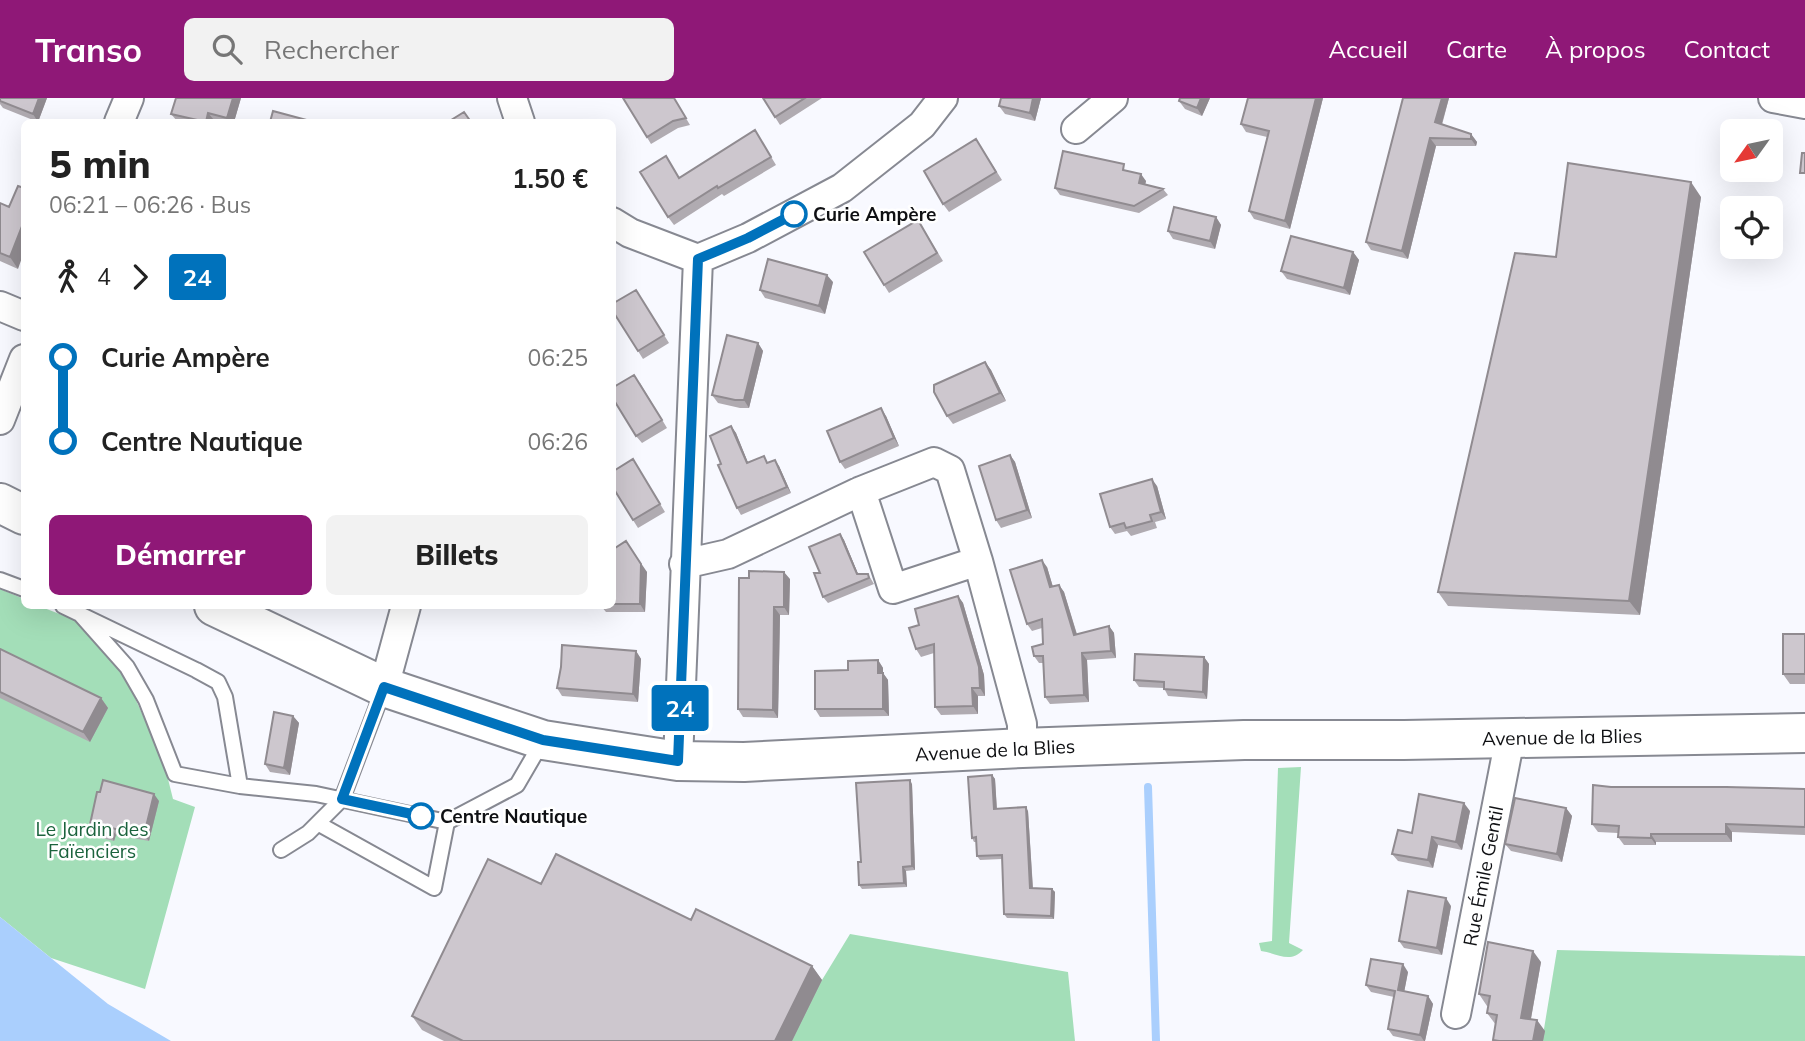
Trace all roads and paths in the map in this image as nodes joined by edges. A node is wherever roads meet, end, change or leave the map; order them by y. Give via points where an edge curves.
1 (129, 98) edge
2 (512, 98) edge
3 (943, 98) edge
4 (1113, 98) edge
5 (1773, 98) edge
6 (1805, 104) edge
7 (120, 119) edge
8 (519, 119) edge
9 (1076, 128) dead end
10 (616, 224) edge
11 (698, 259) junction
12 (0, 306) edge
13 (21, 315) edge
14 (21, 367) edge
15 (0, 420) edge
16 (862, 491) junction
17 (0, 503) edge
18 (21, 513) edge
19 (978, 561) junction
20 (684, 564) junction
21 (0, 580) edge
22 (21, 588) edge
23 (69, 609) edge
24 (220, 609) edge
25 (405, 609) edge
26 (80, 614) junction
27 (384, 687) junction
28 (1805, 733) edge
29 (1510, 738) junction
30 (543, 740) junction
31 (1022, 748) junction
32 (678, 761) junction
33 (240, 786) junction
34 (342, 799) junction
35 (447, 822) junction
36 (319, 824) junction
37 (281, 850) dead end
38 (1456, 1014) dead end

1 - 7 street
2 - 8 street
3 - 11 street via 922,125 842,188
4 - 9 street
5 - 6 street
10 - 11 street
11 - 20 street
12 - 13 street
14 - 15 street
16 - 19 street via 934,462 950,470
16 - 19 street via 893,589
16 - 20 street via 728,554
17 - 18 main road
19 - 31 street via 1022,724
20 - 32 street
21 - 22 lane
23 - 26 lane
24 - 27 main road, Avenue de la Blies
25 - 27 street
26 - 33 lane via 127,667 175,774
26 - 33 lane via 218,682 225,696
27 - 30 main road, Avenue de la Blies
27 - 34 lane
28 - 29 main road, Avenue de la Blies
29 - 31 main road, Avenue de la Blies
29 - 38 street, Rue Émile Gentil
30 - 32 main road, Avenue de la Blies
30 - 35 lane via 517,785
31 - 32 main road, Avenue de la Blies
33 - 34 lane
34 - 35 lane
34 - 36 lane
35 - 36 lane via 434,888
36 - 37 lane

